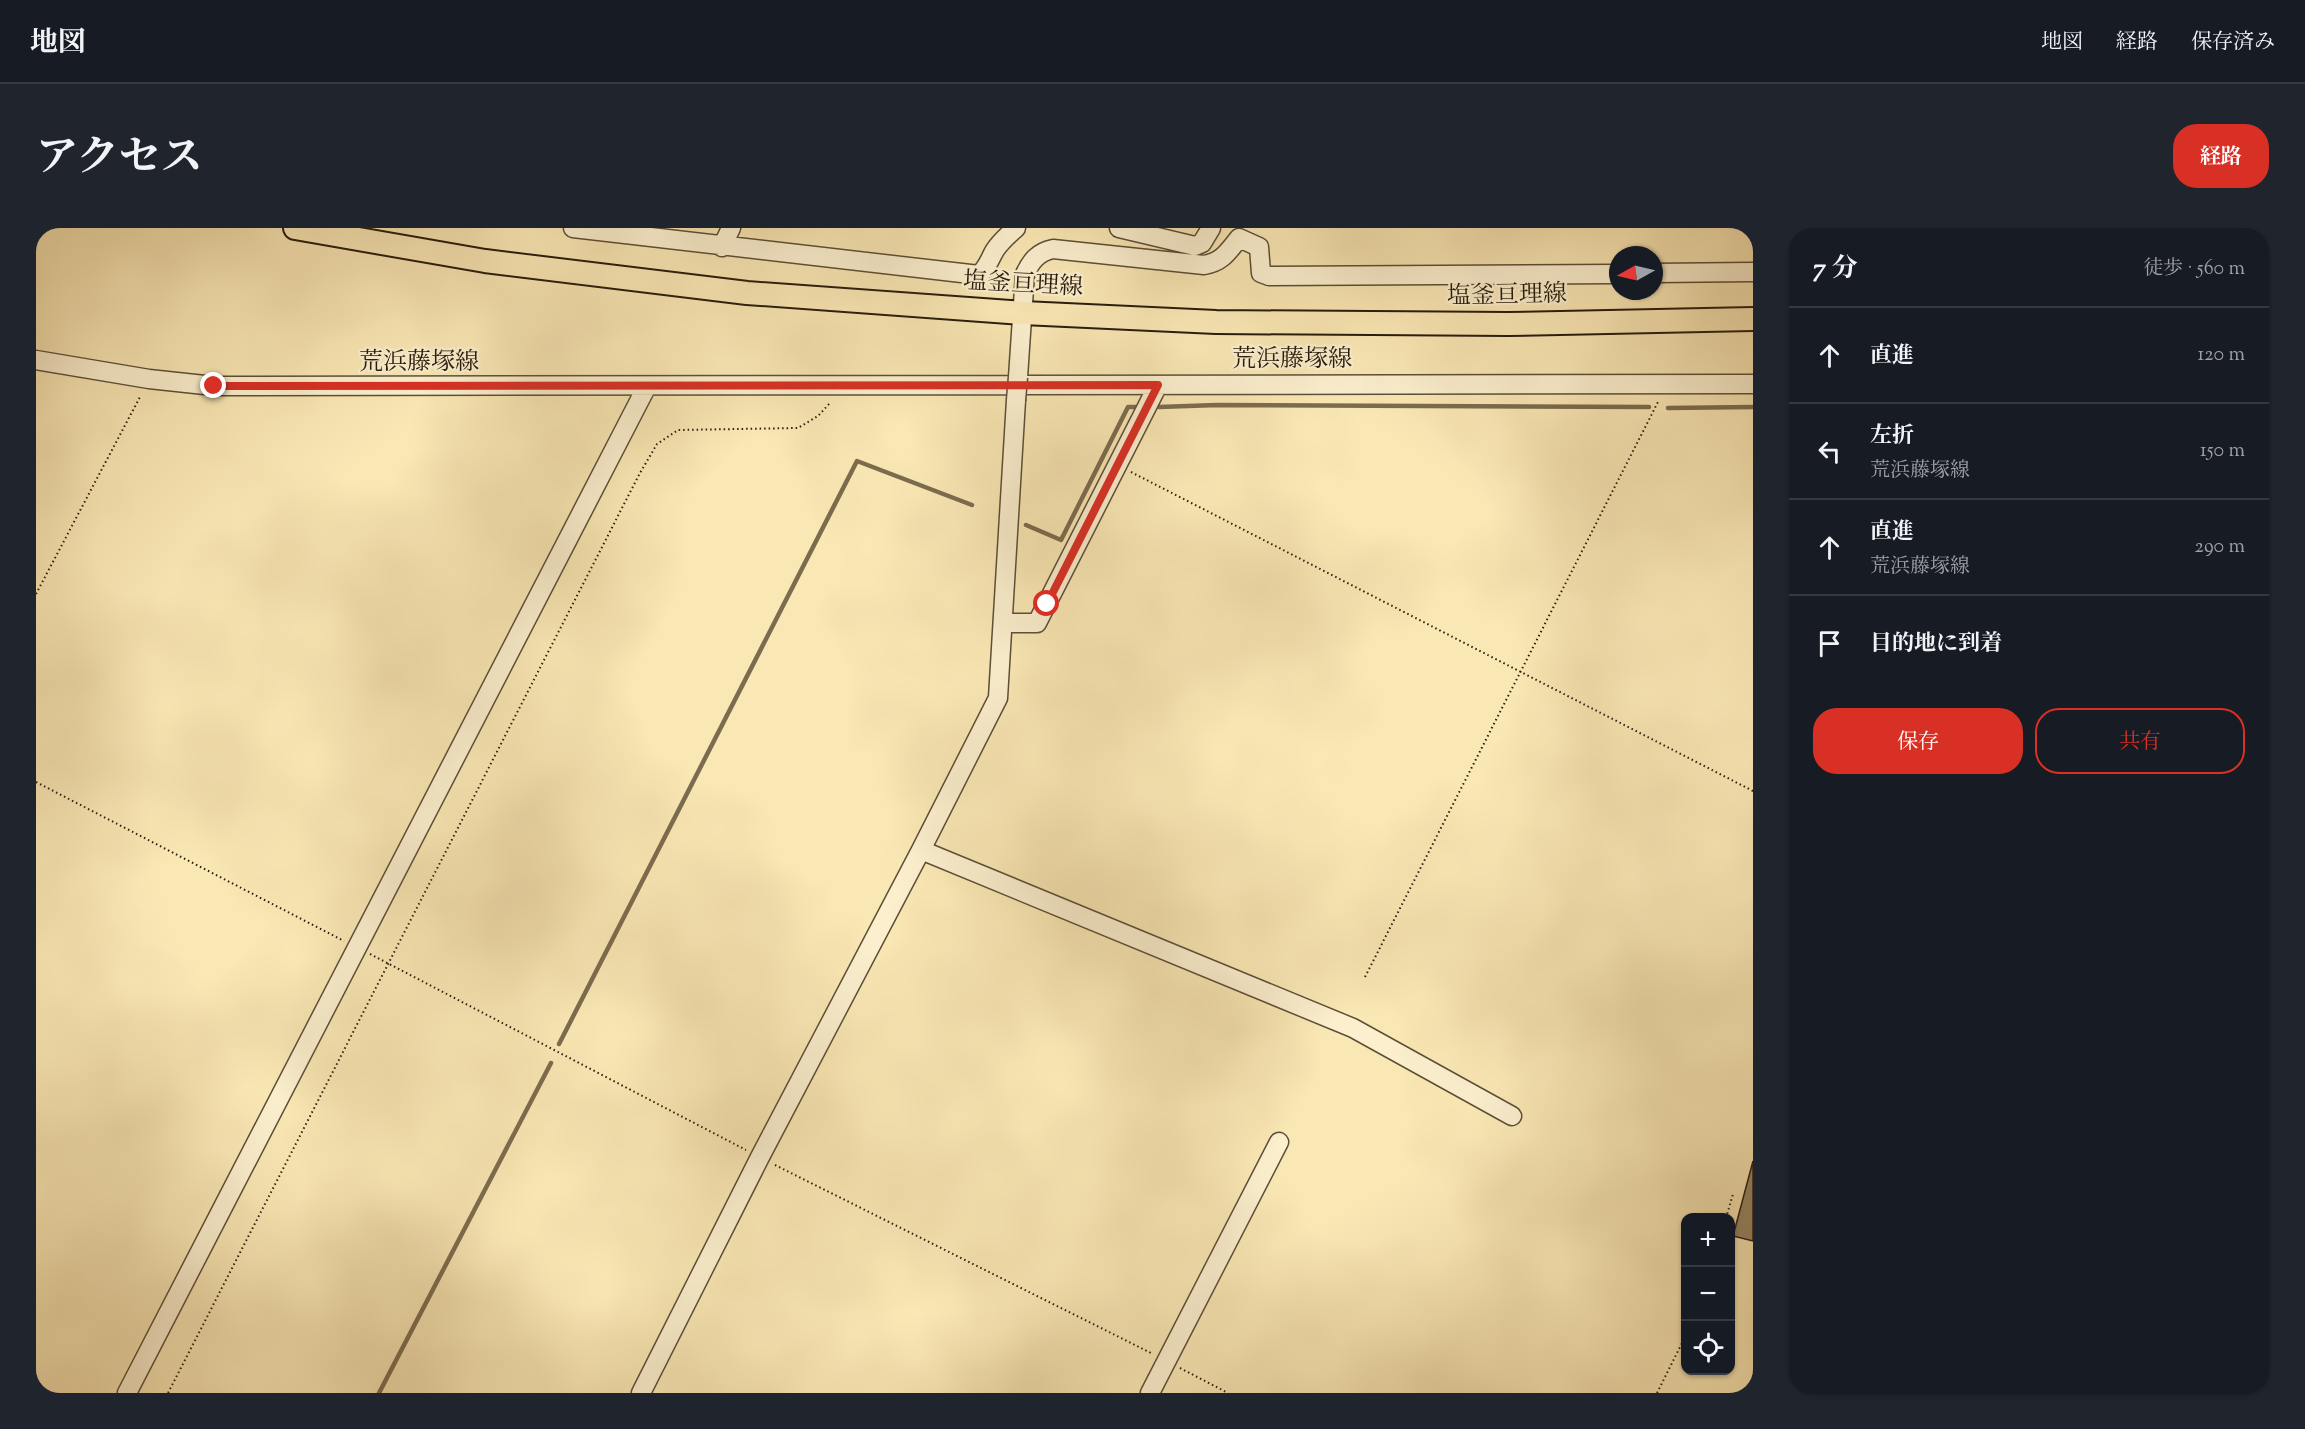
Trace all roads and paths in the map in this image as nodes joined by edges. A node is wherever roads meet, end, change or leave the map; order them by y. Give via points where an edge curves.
1 (295, 228) edge
2 (573, 228) edge
3 (731, 228) edge
4 (1016, 228) edge
5 (1119, 228) edge
6 (1211, 228) edge
7 (1220, 228) edge
8 (1241, 233) edge
9 (722, 247) junction
10 (1753, 272) edge
11 (1663, 273) edge
12 (1609, 274) edge
13 (1023, 314) junction
14 (1753, 319) edge
15 (36, 360) edge
16 (148, 379) junction
17 (833, 384) junction
18 (1667, 384) junction
19 (1753, 384) edge
20 (1158, 385) junction
21 (647, 386) junction
22 (1118, 466) junction
23 (36, 594) edge
24 (1004, 623) junction
25 (1520, 673) junction
26 (36, 782) edge
27 (1753, 791) edge
28 (921, 850) junction
29 (359, 949) junction
30 (389, 964) junction
31 (1365, 977) dead end
32 (1512, 1116) dead end
33 (1279, 1142) dead end
34 (760, 1157) junction
35 (1733, 1194) dead end
36 (1727, 1213) edge
37 (1681, 1345) edge
38 (1167, 1361) junction
39 (127, 1393) edge
40 (168, 1393) edge
41 (640, 1393) edge
42 (1150, 1393) edge
43 (1228, 1393) edge
44 (1657, 1393) edge

1 - 13 main road, 塩釜亘理線 via 485,261 747,293
2 - 9 street
3 - 9 street
4 - 9 street via 1004,238 979,275
5 - 6 street via 1195,246 1202,243
7 - 8 street
8 - 12 street via 1259,247 1261,273 1269,276
8 - 13 street via 1225,256 1204,265 1043,251 1031,261 1025,274
10 - 11 street
13 - 14 main road, 塩釜亘理線 via 1484,324
13 - 24 street, bridge
15 - 16 street, 荒浜藤塚線
16 - 21 street, 荒浜藤塚線 via 225,386
16 - 23 path
17 - 20 street, 荒浜藤塚線
17 - 21 street, 荒浜藤塚線
17 - 30 path via 831,402 798,428 678,430 657,444
18 - 19 street, 荒浜藤塚線
18 - 20 street, 荒浜藤塚線
18 - 25 path
20 - 22 street
21 - 29 street
22 - 24 street via 1037,623
22 - 25 path
24 - 28 street via 998,698
25 - 27 path
25 - 31 path
26 - 29 path
28 - 32 street via 1353,1028
28 - 34 street
29 - 30 path
29 - 39 street
30 - 34 path
30 - 40 path
33 - 38 street
34 - 38 path
34 - 41 street
35 - 36 path
37 - 44 path
38 - 42 street
38 - 43 path

